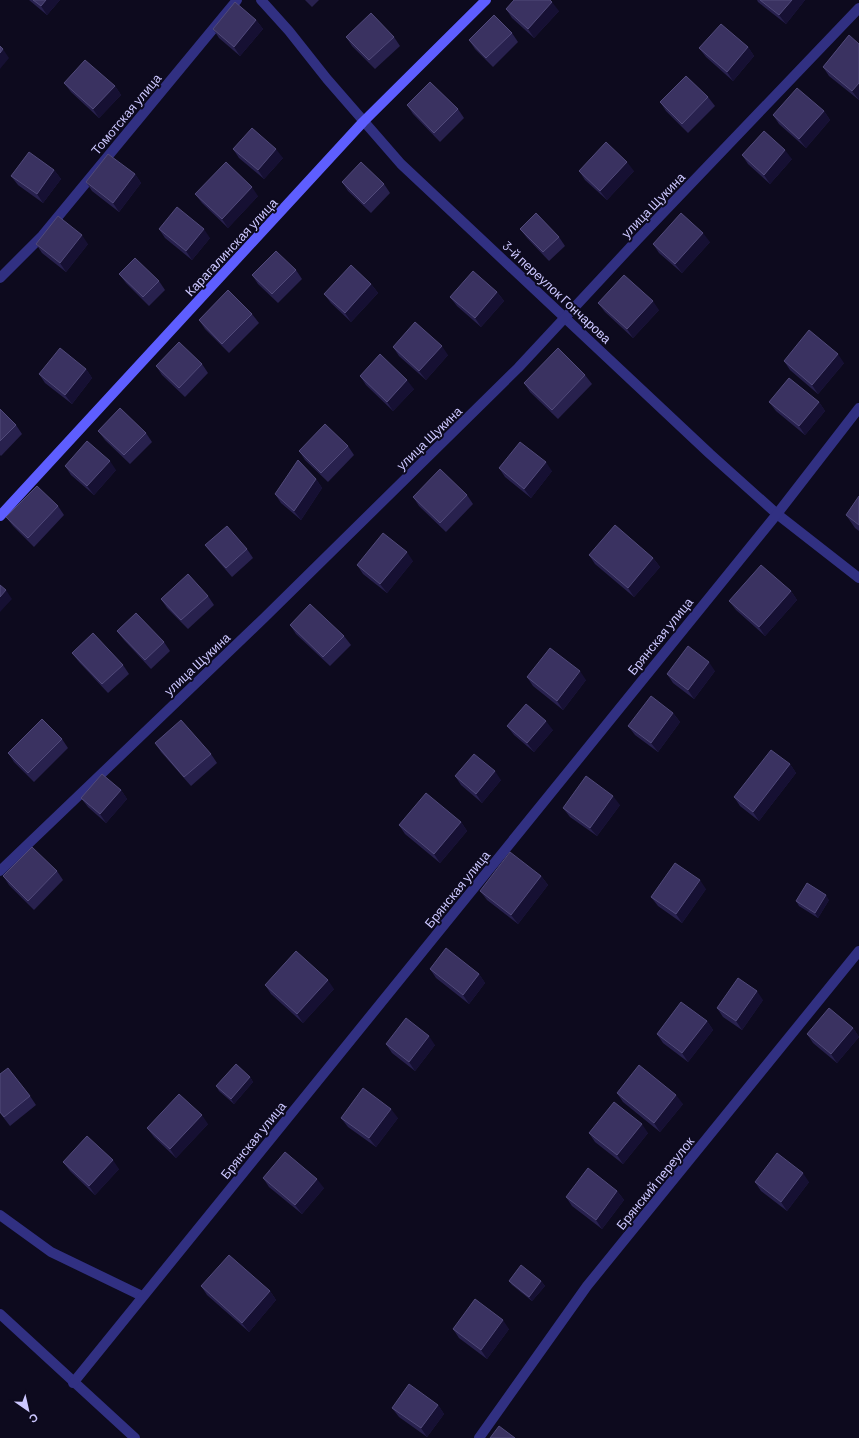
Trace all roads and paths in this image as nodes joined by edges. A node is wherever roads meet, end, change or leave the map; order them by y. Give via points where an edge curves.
1 (237, 0) edge
2 (261, 0) edge
3 (486, 0) edge
4 (859, 8) edge
5 (363, 122) junction
6 (0, 278) edge
7 (566, 318) junction
8 (859, 408) edge
9 (777, 514) junction
10 (0, 516) edge
11 (859, 578) edge
12 (0, 870) edge
13 (859, 951) edge
14 (0, 1215) edge
15 (142, 1296) junction
16 (0, 1314) edge
17 (73, 1383) junction
18 (135, 1438) edge
19 (479, 1438) edge

1 - 6 street, Томотская улица via 42,236
2 - 5 street, 3-й переулок Гончарова
3 - 5 street, Карагалинская улица
4 - 7 street, улица Щукина
5 - 7 street, 3-й переулок Гончарова via 401,164
5 - 10 street, Карагалинская улица
7 - 9 street, 3-й переулок Гончарова via 704,449
7 - 12 street, улица Щукина via 264,618
8 - 9 street, Брянская улица
9 - 11 street, 3-й переулок Гончарова
9 - 15 street, Брянская улица
13 - 19 street, Брянский переулок via 587,1286
14 - 15 street via 51,1252
15 - 17 street, Брянская улица
16 - 17 street
17 - 18 street

